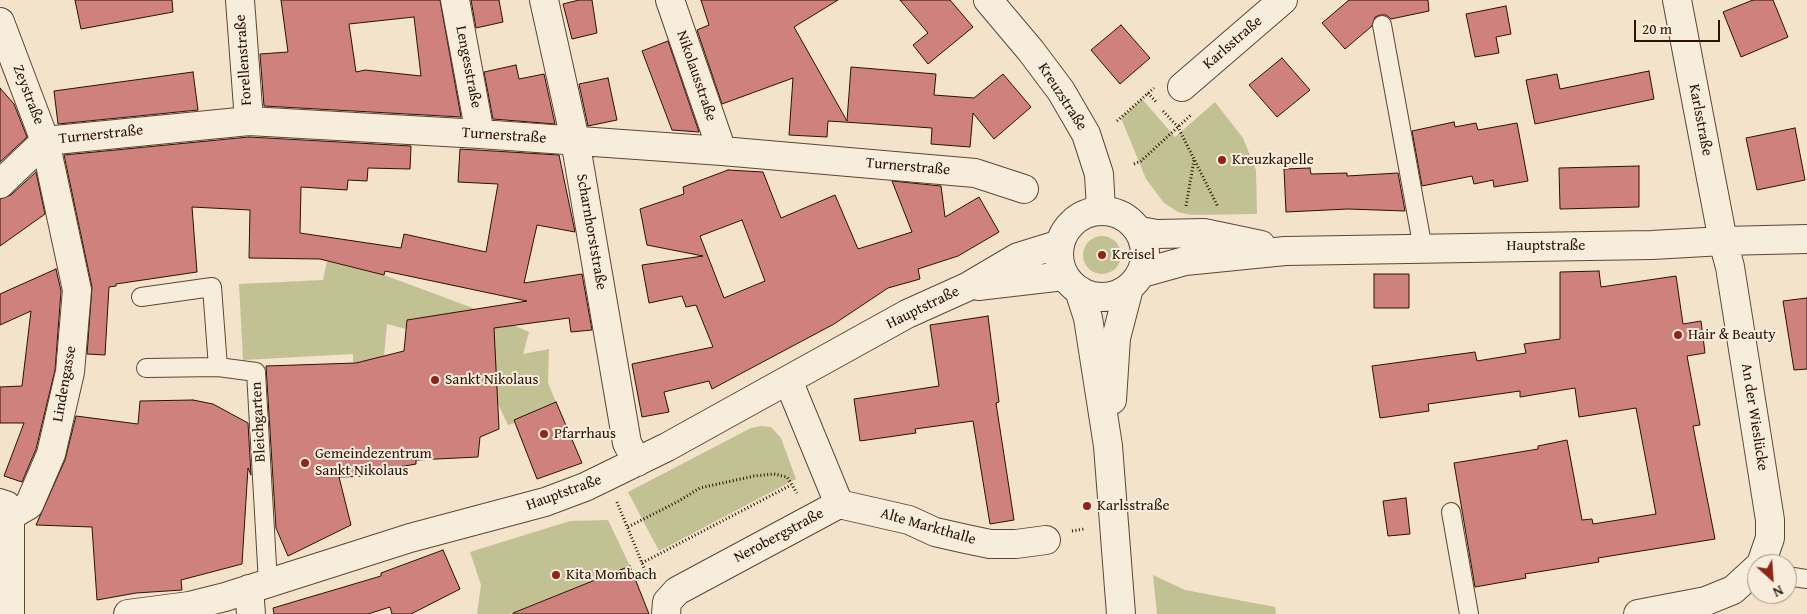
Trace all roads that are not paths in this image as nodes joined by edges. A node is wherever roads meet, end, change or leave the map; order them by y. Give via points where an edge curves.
1 (240, 0) edge
2 (455, 0) edge
3 (544, 0) edge
4 (670, 0) edge
5 (988, 0) edge
6 (1283, 0) edge
7 (1677, 0) edge
8 (0, 22) edge
9 (1382, 24) dead end
10 (1182, 87) road end
11 (248, 121) junction
12 (480, 134) junction
13 (575, 140) junction
14 (46, 141) junction
15 (722, 151) junction
16 (0, 184) edge
17 (1024, 189) dead end
18 (1101, 210) junction
19 (1140, 231) junction
20 (1807, 239) edge
21 (1722, 241) junction
22 (1060, 244) junction
23 (1423, 249) junction
24 (1285, 251) junction
25 (1135, 281) junction
26 (1072, 283) junction
27 (967, 287) junction
28 (141, 297) dead end
29 (218, 367) junction
30 (146, 368) dead end
31 (788, 380) junction
32 (1108, 446) junction
33 (637, 462) junction
34 (839, 504) junction
35 (5, 507) edge
36 (1451, 512) dead end
37 (1046, 540) dead end
38 (1764, 554) edge
39 (1747, 577) edge
40 (256, 596) edge
41 (667, 608) edge
42 (1707, 608) edge
43 (10, 614) edge
44 (128, 614) edge
45 (1121, 614) edge
46 (1469, 614) edge
47 (1638, 614) edge

1 - 11 street, Forellenstraße
2 - 12 street, Lengesstraße
3 - 13 street, Scharnhorststraße
4 - 15 street, Nikolausstraße
5 - 18 street, Kreuzstraße via 1056,84 1086,134 1098,174
6 - 10 street, Karlsstraße
7 - 21 street, Karlsstraße
8 - 14 street, Zeystraße
9 - 23 lane
11 - 12 street, Turnerstraße
11 - 14 street, Turnerstraße
12 - 13 street, Turnerstraße
13 - 15 street, Turnerstraße
13 - 33 street, Scharnhorststraße via 627,443
14 - 16 street, Turnerstraße
14 - 35 street, Lindengasse via 77,290 70,372 51,454 36,493 29,505
15 - 17 street, Turnerstraße via 975,173
18 - 19 street via 1123,216
18 - 22 street via 1090,212 1071,224
19 - 24 street, Hauptstraße via 1204,233
19 - 25 street via 1146,252
20 - 21 street, Hauptstraße
21 - 23 street, Hauptstraße
21 - 38 street, An der Wieslücke via 1730,267 1770,520 1770,538
22 - 26 street via 1059,255
22 - 27 street, Hauptstraße via 1018,257
23 - 24 street, Hauptstraße
24 - 25 street, Hauptstraße via 1185,261
25 - 26 street, Hauptstraße via 1117,295 1104,297 1091,296
25 - 32 street via 1116,338
26 - 27 street, Hauptstraße
26 - 32 street via 1088,318
27 - 31 street, Hauptstraße via 907,314
28 - 29 lane via 212,287
29 - 30 lane, Bleichgarten
29 - 40 lane, Bleichgarten via 256,372
31 - 33 street, Hauptstraße
31 - 34 street, Nerobergstraße
32 - 45 street
33 - 40 street, Hauptstraße via 545,502 410,538
34 - 37 street, Alte Markthalle via 909,520 935,532 974,541 1016,544
34 - 41 street, Nerobergstraße via 676,591
35 - 43 street, Lindengasse
36 - 46 lane
39 - 42 street
40 - 44 street, Hauptstraße
42 - 47 street

